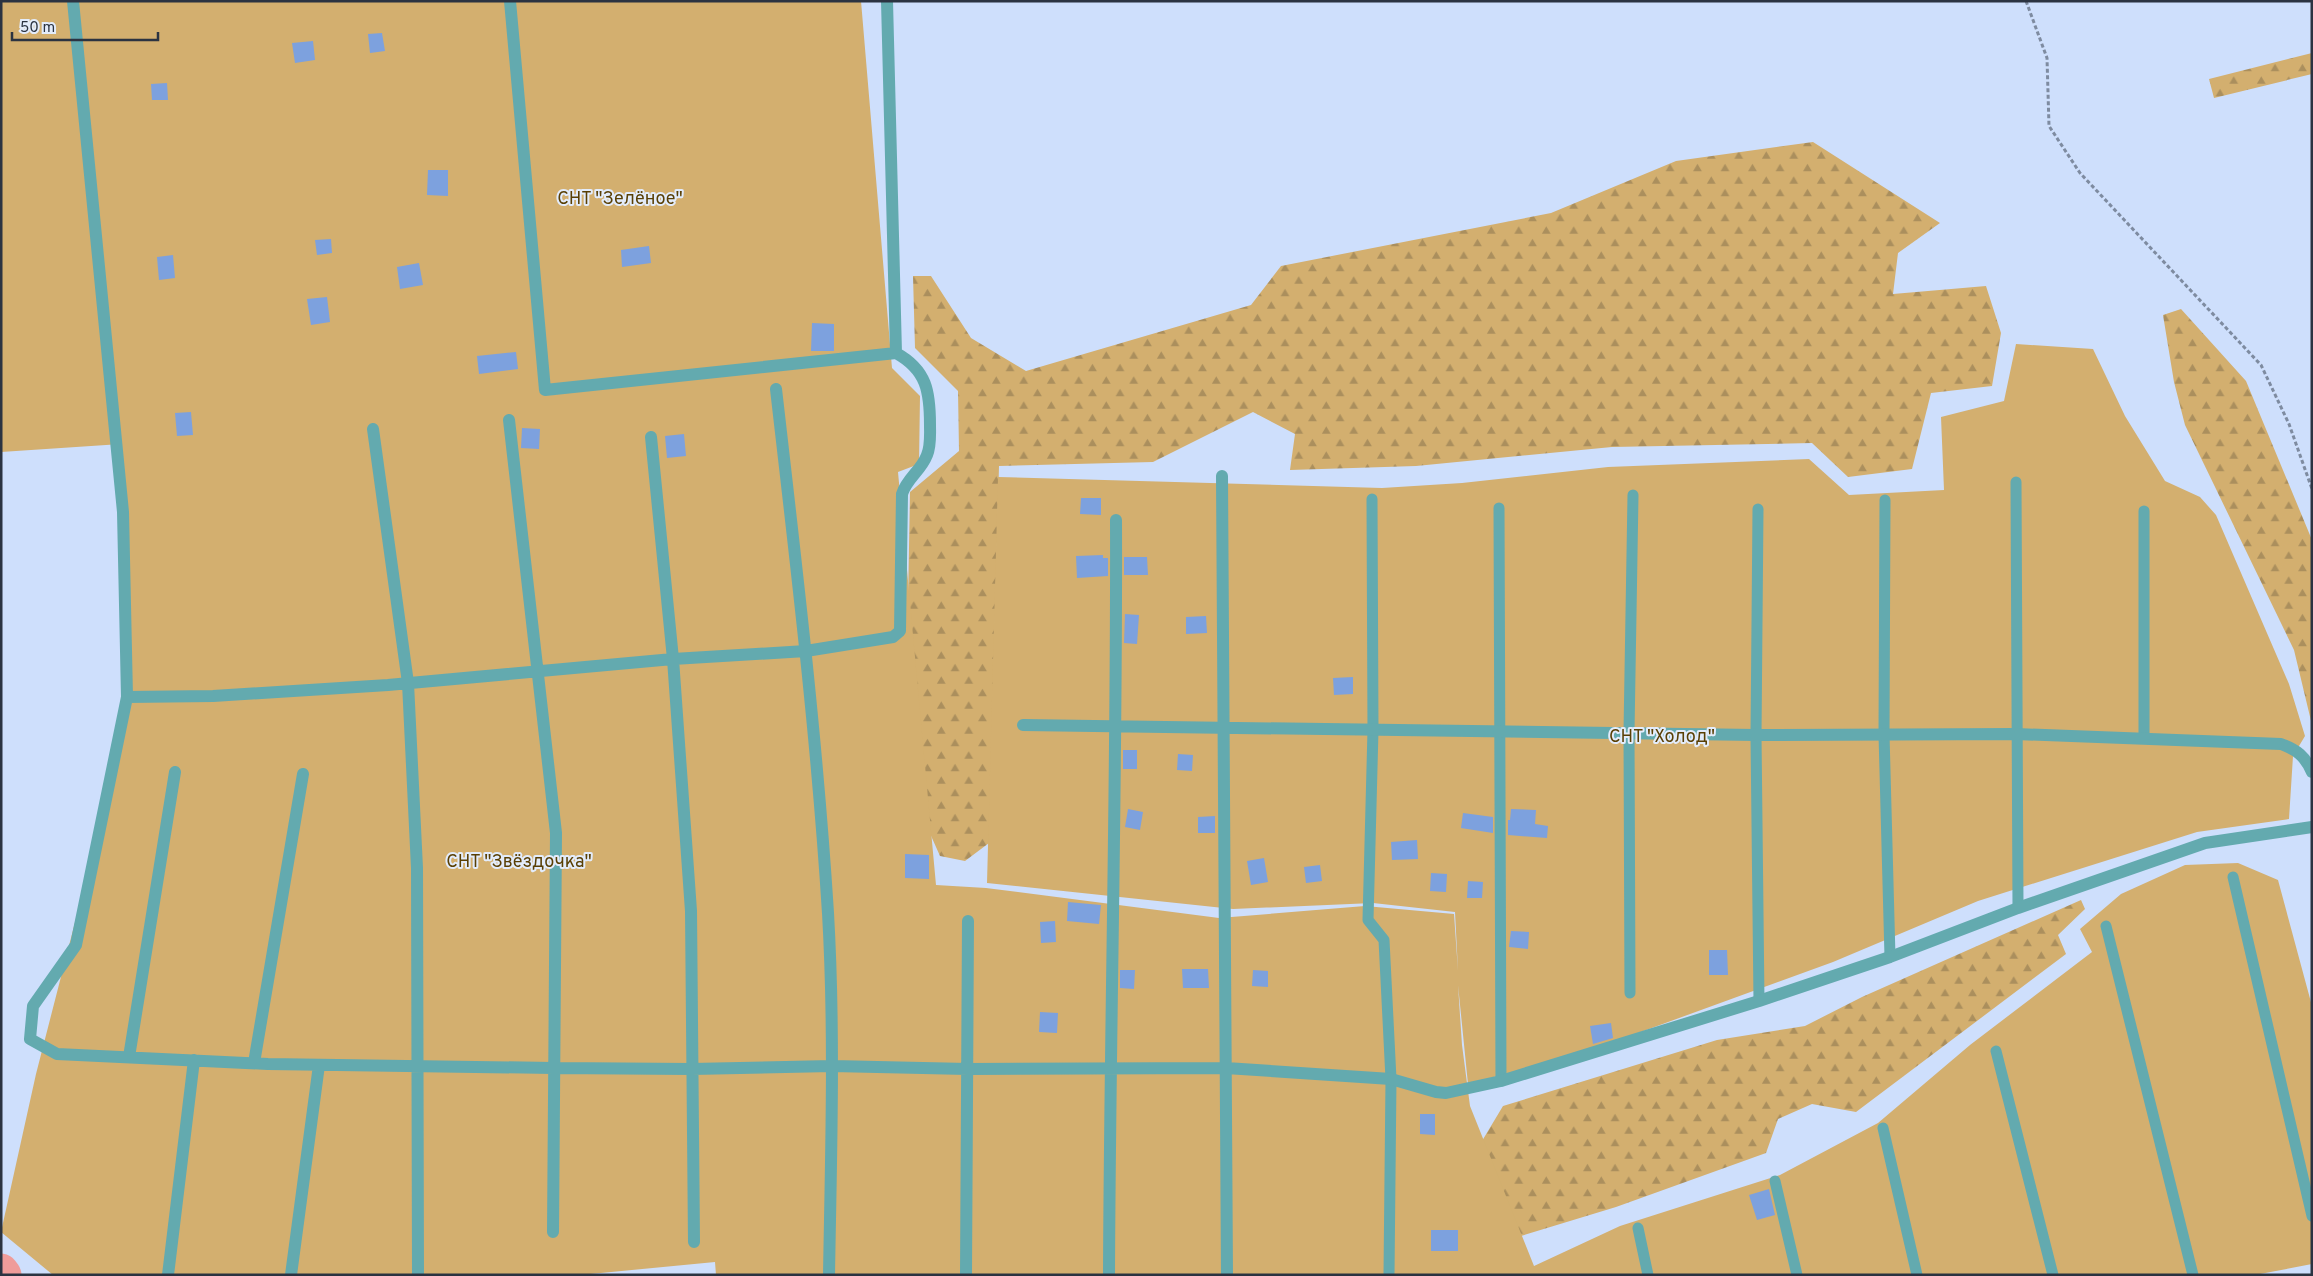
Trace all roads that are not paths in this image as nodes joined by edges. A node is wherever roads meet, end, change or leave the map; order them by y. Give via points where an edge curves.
1 (73, 1) edge
2 (510, 1) edge
3 (887, 1) edge
4 (896, 353) junction
5 (776, 389) dead end
6 (509, 420) dead end
7 (373, 429) dead end
8 (651, 437) dead end
9 (1222, 476) dead end
10 (2016, 482) dead end
11 (1633, 495) dead end
12 (1372, 499) dead end
13 (1885, 500) dead end
14 (1499, 508) dead end
15 (1758, 509) dead end
16 (2144, 511) dead end
17 (1116, 520) dead end
18 (806, 651) junction
19 (673, 659) junction
20 (537, 672) junction
21 (408, 683) junction
22 (127, 697) junction
23 (1023, 725) dead end
24 (1117, 726) junction
25 (1222, 726) junction
26 (1373, 730) junction
27 (1502, 731) junction
28 (1629, 732) junction
29 (1884, 734) junction
30 (2016, 734) junction
31 (1756, 735) junction
32 (2144, 737) junction
33 (175, 772) dead end
34 (2312, 772) edge
35 (303, 774) dead end
36 (2312, 827) edge
37 (2233, 877) dead end
38 (2018, 908) junction
39 (968, 921) dead end
40 (2106, 926) dead end
41 (1890, 958) junction
42 (1630, 993) dead end
43 (1759, 1001) junction
44 (1996, 1051) dead end
45 (129, 1058) junction
46 (194, 1060) junction
47 (254, 1063) junction
48 (319, 1065) junction
49 (418, 1066) junction
50 (832, 1066) junction
51 (554, 1068) junction
52 (1110, 1068) junction
53 (1226, 1068) junction
54 (692, 1069) junction
55 (968, 1069) junction
56 (1391, 1079) junction
57 (1501, 1081) junction
58 (1883, 1128) dead end
59 (1775, 1182) dead end
60 (2312, 1216) edge
61 (1638, 1228) dead end
62 (553, 1232) dead end
63 (694, 1242) dead end
64 (168, 1275) edge
65 (292, 1275) edge
66 (418, 1275) edge
67 (829, 1275) edge
68 (966, 1275) edge
69 (1109, 1275) edge
70 (1227, 1275) edge
71 (1390, 1275) edge
72 (1648, 1275) edge
73 (1797, 1275) edge
74 (1917, 1275) edge
75 (2053, 1275) edge
76 (2192, 1275) edge

1 - 22 street via 123,512
2 - 4 street via 546,390
3 - 4 street
4 - 18 street via 919,372 928,386 930,400 928,455 905,483 902,494 900,631 893,637
5 - 18 street
6 - 20 street
7 - 21 street
8 - 19 street
9 - 25 street
10 - 30 lane
11 - 28 lane
12 - 26 lane
13 - 29 lane
14 - 27 lane
15 - 31 lane
16 - 32 lane
17 - 24 street
18 - 19 street
18 - 50 street via 828,914
19 - 20 street
19 - 54 street via 691,911
20 - 21 street
20 - 51 street via 556,833
21 - 22 street via 213,696
21 - 49 street via 417,868
22 - 45 street via 76,945 33,1006 30,1039 57,1054
23 - 24 street
24 - 25 street
24 - 52 street
25 - 26 street
25 - 53 street
26 - 27 street
26 - 56 lane via 1368,920 1384,940
27 - 28 street
27 - 57 lane
28 - 31 street
28 - 42 lane
29 - 30 street
29 - 31 street
29 - 41 lane
30 - 32 street
30 - 38 lane
31 - 43 lane
32 - 34 street via 2281,744 2297,750
33 - 45 street
35 - 47 street
36 - 38 street via 2205,843
37 - 60 lane
38 - 41 street
39 - 55 street
40 - 76 lane
41 - 43 street
43 - 57 street
44 - 75 lane
45 - 46 street
46 - 47 street
46 - 64 street
47 - 48 street
48 - 49 street
48 - 65 street
49 - 51 street
49 - 66 street
50 - 54 street
50 - 55 street
50 - 67 street
51 - 54 street
51 - 62 street
52 - 53 street
52 - 55 street
52 - 69 street
53 - 56 street
53 - 70 street
54 - 63 street
55 - 68 street
56 - 57 street via 1446,1093
56 - 71 lane
58 - 74 lane
59 - 73 lane
61 - 72 lane

